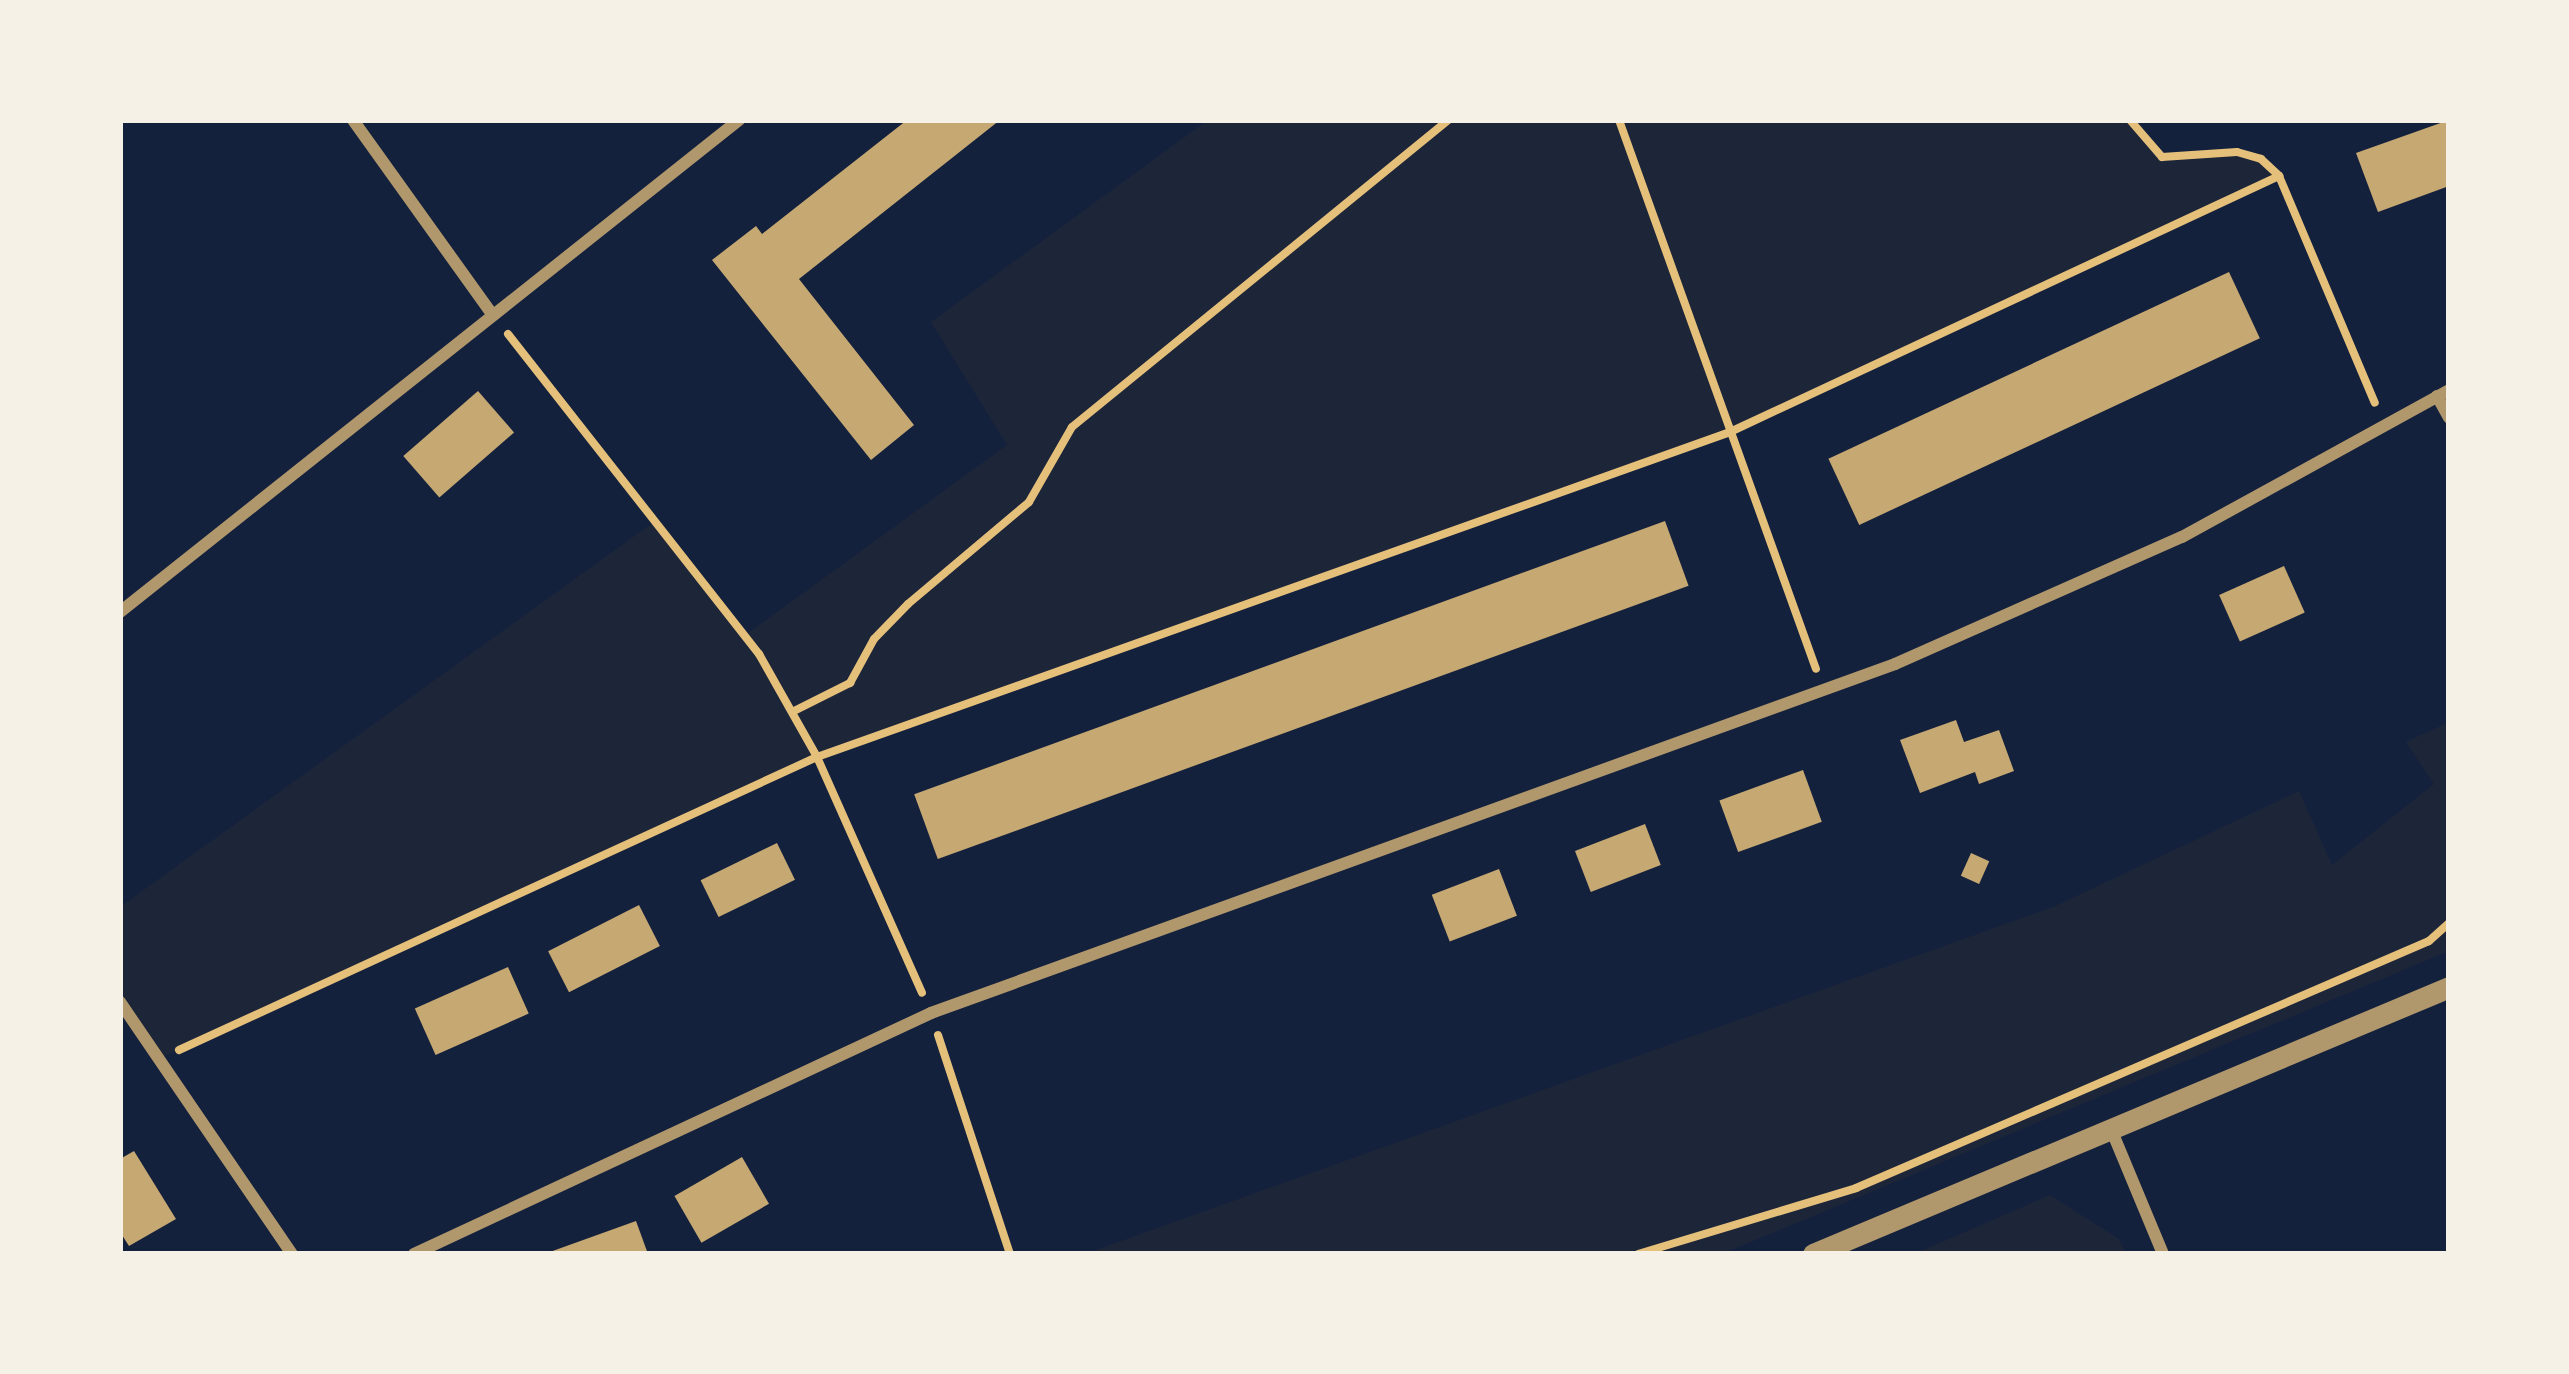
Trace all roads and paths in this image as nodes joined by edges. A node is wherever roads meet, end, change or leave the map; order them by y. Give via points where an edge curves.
1 (352, 120) edge
2 (739, 120) edge
3 (1448, 120) edge
4 (1619, 120) edge
5 (2130, 120) edge
6 (2278, 176) junction
7 (492, 314) junction
8 (2443, 393) edge
9 (2449, 418) edge
10 (2381, 422) junction
11 (1730, 431) junction
12 (120, 612) edge
13 (1823, 687) junction
14 (794, 711) junction
15 (817, 757) junction
16 (2449, 923) edge
17 (2449, 987) edge
18 (120, 1002) edge
19 (931, 1013) junction
20 (161, 1058) junction
21 (2111, 1129) junction
22 (292, 1254) edge
23 (414, 1254) edge
24 (1010, 1254) edge
25 (1638, 1254) edge
26 (1813, 1254) edge
27 (2163, 1254) edge

1 - 7 street
2 - 7 street
3 - 14 path via 1072,427 1029,502 908,604 874,639 850,683
4 - 11 path
5 - 6 path via 2162,157 2237,152 2261,159
6 - 10 path
6 - 11 path
7 - 12 street
7 - 14 path via 658,519
8 - 9 street
8 - 10 street
10 - 13 street via 2182,537 1894,664
11 - 13 path
11 - 15 path
13 - 19 street
14 - 15 path
15 - 19 path
15 - 20 path
16 - 25 path via 2428,941 1856,1188
17 - 21 street
18 - 20 street
19 - 23 street
19 - 24 path
20 - 22 street
21 - 26 street
21 - 27 street

